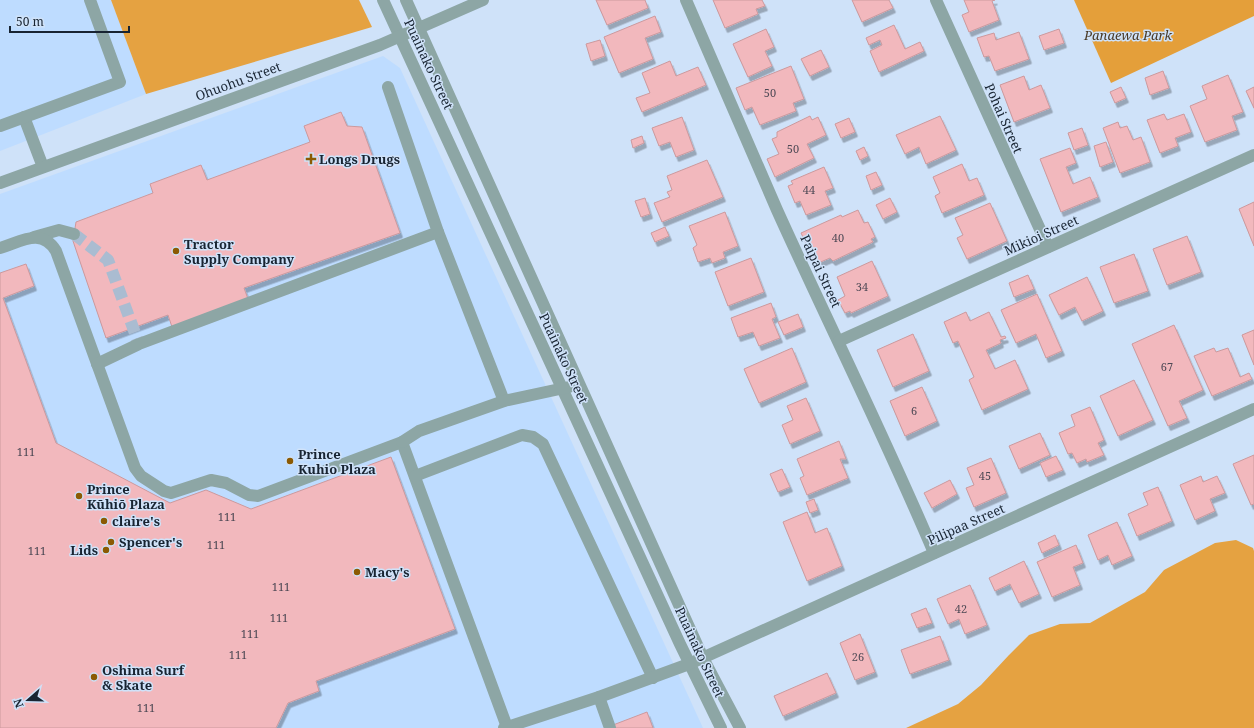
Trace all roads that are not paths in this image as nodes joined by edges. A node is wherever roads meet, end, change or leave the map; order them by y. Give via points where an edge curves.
1 (90, 0) edge
2 (383, 0) edge
3 (406, 0) edge
4 (483, 0) edge
5 (686, 0) edge
6 (936, 0) edge
7 (419, 28) junction
8 (401, 36) junction
9 (388, 87) dead end
10 (24, 117) junction
11 (0, 126) edge
12 (1254, 155) edge
13 (43, 167) junction
14 (0, 183) edge
15 (438, 232) junction
16 (74, 234) tunnel mouth
17 (31, 238) junction
18 (0, 248) edge
19 (1048, 248) junction
20 (839, 341) junction
21 (97, 364) junction
22 (580, 384) junction
23 (562, 388) junction
24 (504, 401) junction
25 (1254, 409) edge
26 (402, 442) junction
27 (415, 476) junction
28 (934, 553) junction
29 (703, 658) junction
30 (689, 664) junction
31 (653, 678) junction
32 (599, 697) junction
33 (506, 727) edge
34 (610, 728) edge
35 (721, 728) edge
36 (740, 728) edge

1 - 10 street via 120,82
2 - 8 street, Puainako Street
3 - 7 street, Puainako Street
4 - 7 street, Ohuohu Street
5 - 20 street, Paipai Street via 777,210
6 - 19 street, Pohai Street
7 - 8 street, Ohuohu Street
7 - 22 street, Puainako Street
8 - 13 street, Ohuohu Street
8 - 23 street, Puainako Street
9 - 15 street
10 - 11 street
10 - 13 street
12 - 19 street, Mikioi Street
13 - 14 street, Ohuohu Street
15 - 21 street via 139,344
15 - 24 street
16 - 17 street via 59,230
17 - 18 street
17 - 21 street via 44,239 56,251
19 - 20 street, Mikioi Street
20 - 28 street, Paipai Street
21 - 26 street via 135,468 140,476 171,493 211,480 258,496
22 - 23 street
22 - 29 street, Puainako Street
23 - 24 street
23 - 30 street, Puainako Street
24 - 26 street via 419,432
25 - 28 street, Pilipaa Street
26 - 27 street
27 - 31 street via 522,435 533,437 543,444
27 - 33 street
28 - 29 street, Pilipaa Street
29 - 30 street, Pilipaa Street
29 - 36 street, Puainako Street
30 - 31 street, Pilipaa Street
30 - 35 street, Puainako Street
31 - 32 street, Pilipaa Street
32 - 33 street, Pilipaa Street
32 - 34 street

